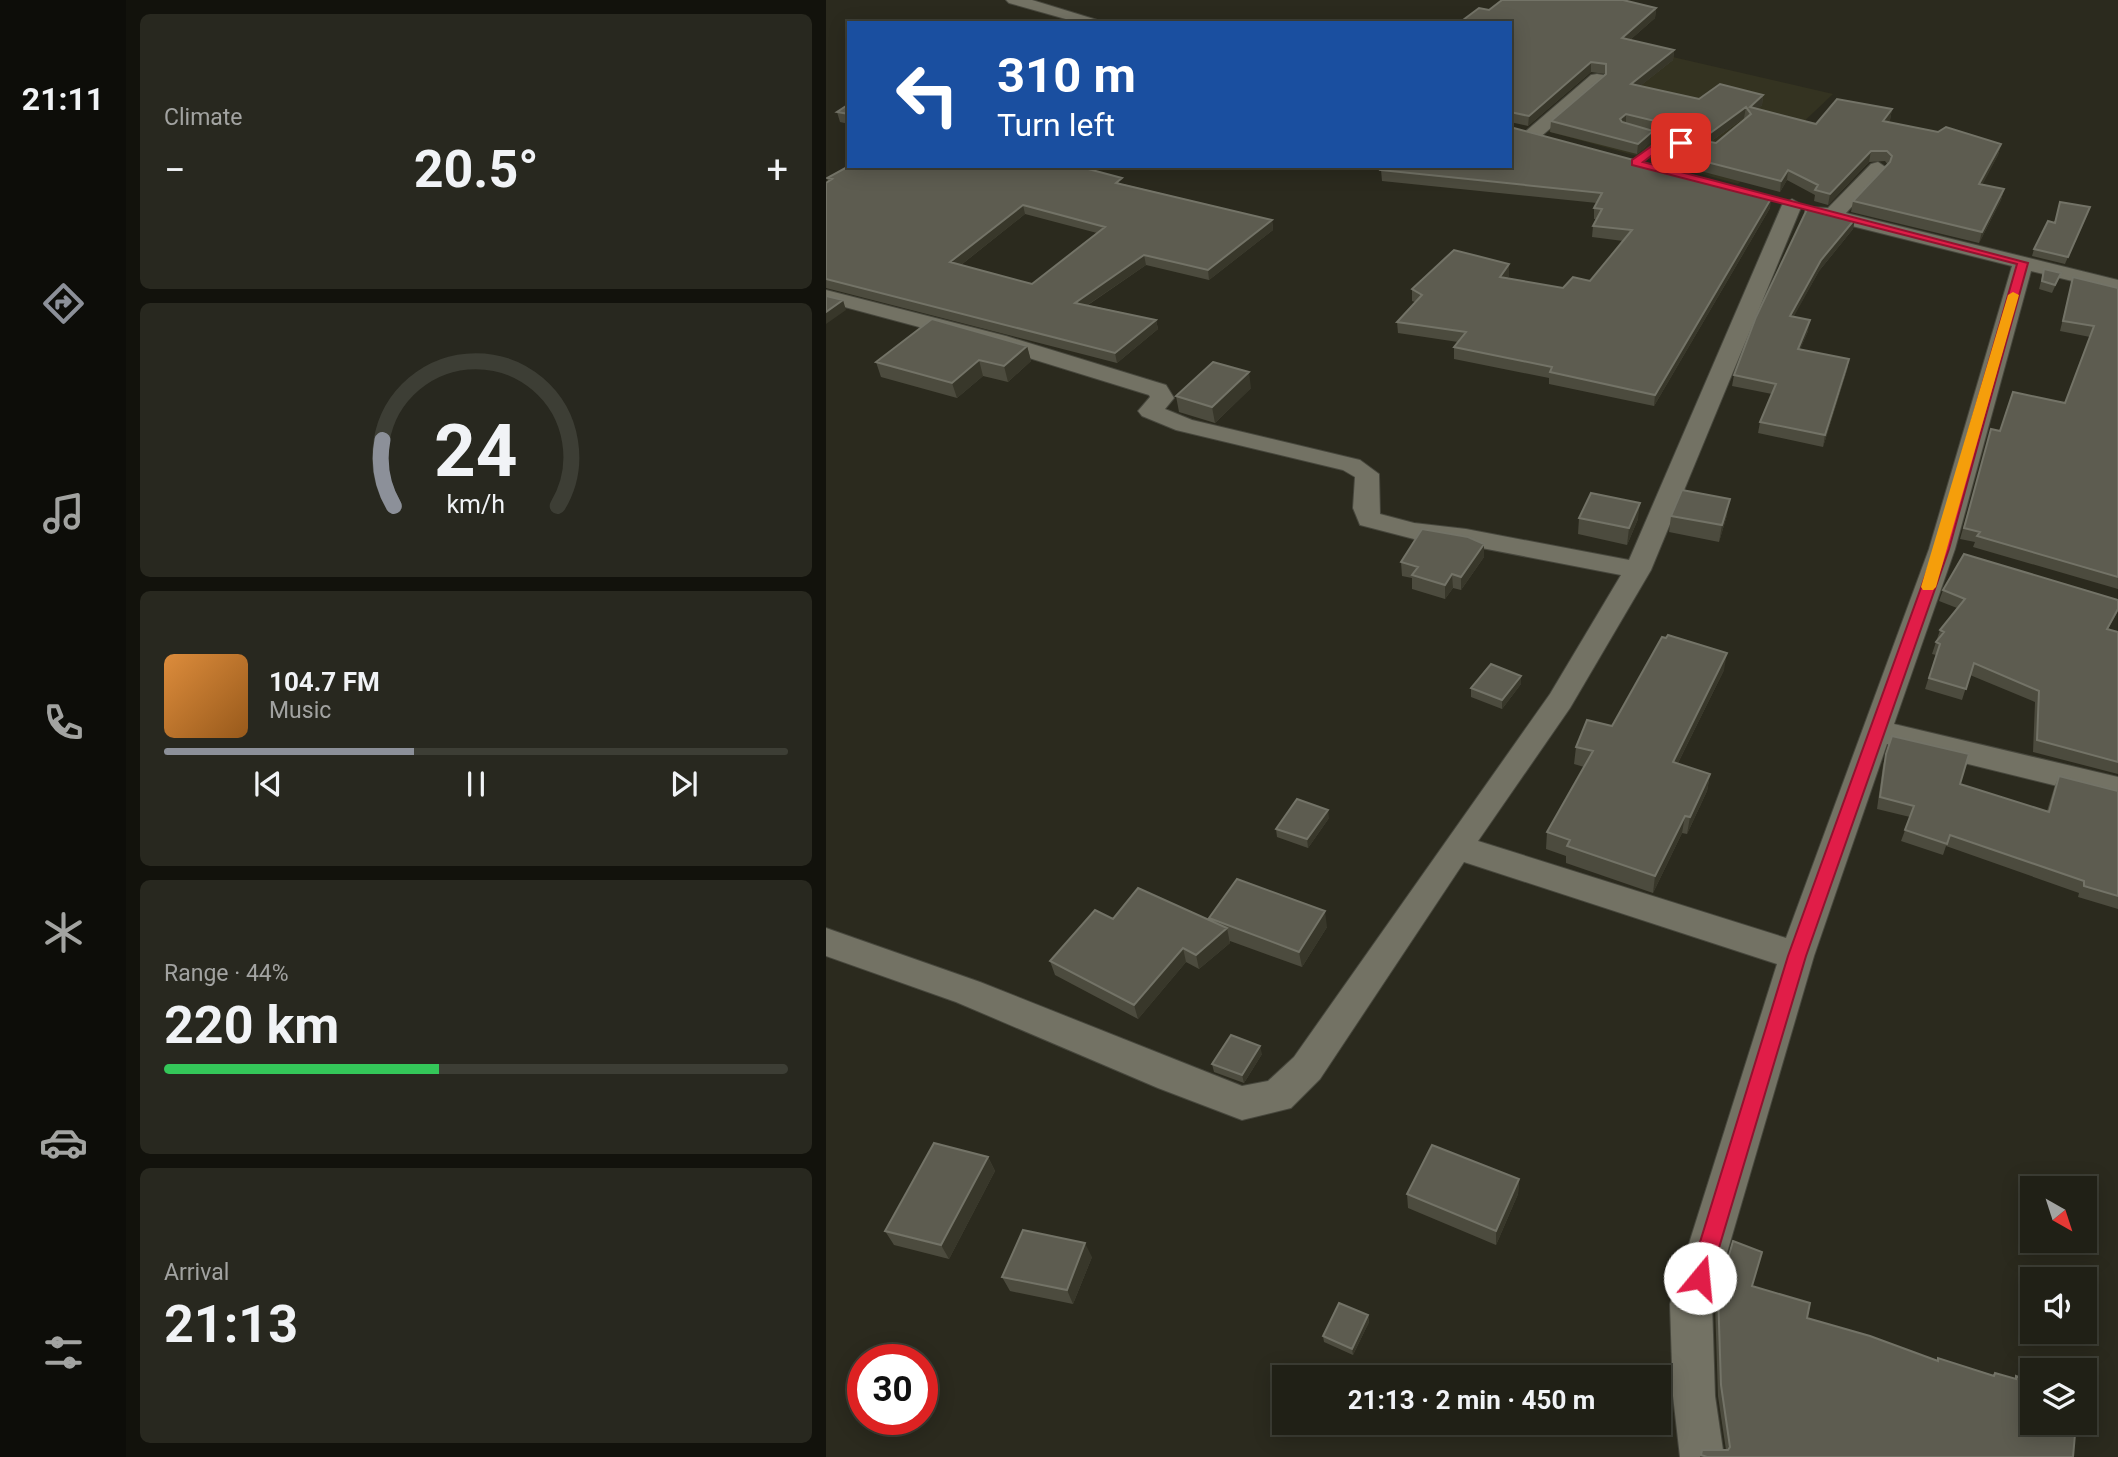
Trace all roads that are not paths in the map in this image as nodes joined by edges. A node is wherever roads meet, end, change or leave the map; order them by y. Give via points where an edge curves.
1 (1014, 0) edge
2 (1089, 21) edge
3 (1598, 79) edge
4 (1512, 130) edge
5 (1627, 130) edge
6 (1532, 135) junction
7 (1666, 139) junction
8 (1556, 142) edge
9 (1696, 147) edge
10 (1629, 161) joint
11 (1878, 168) dead end
12 (1662, 170) edge
13 (1833, 215) junction
14 (2023, 263) junction
15 (2118, 286) edge
16 (826, 296) edge
17 (1638, 570) junction
18 (1877, 731) junction
19 (2118, 789) edge
20 (1457, 847) junction
21 (826, 942) edge
22 (1797, 956) junction
23 (1702, 1457) edge

1 - 2 street
3 - 6 street
4 - 6 street
5 - 7 lane
6 - 8 street
7 - 9 lane
7 - 10 lane
10 - 12 street
11 - 13 street
13 - 14 street
13 - 17 street via 1785,203
14 - 15 street
14 - 18 street via 1955,552
16 - 17 street via 998,341 1158,390 1162,398 1150,411 1184,425 1351,465 1367,474 1364,509 1368,519
17 - 20 street via 1560,701
18 - 19 street
18 - 22 street
20 - 21 street via 1307,1068 1278,1096 1242,1102 968,992
20 - 22 street
22 - 23 street via 1691,1304 1694,1396

